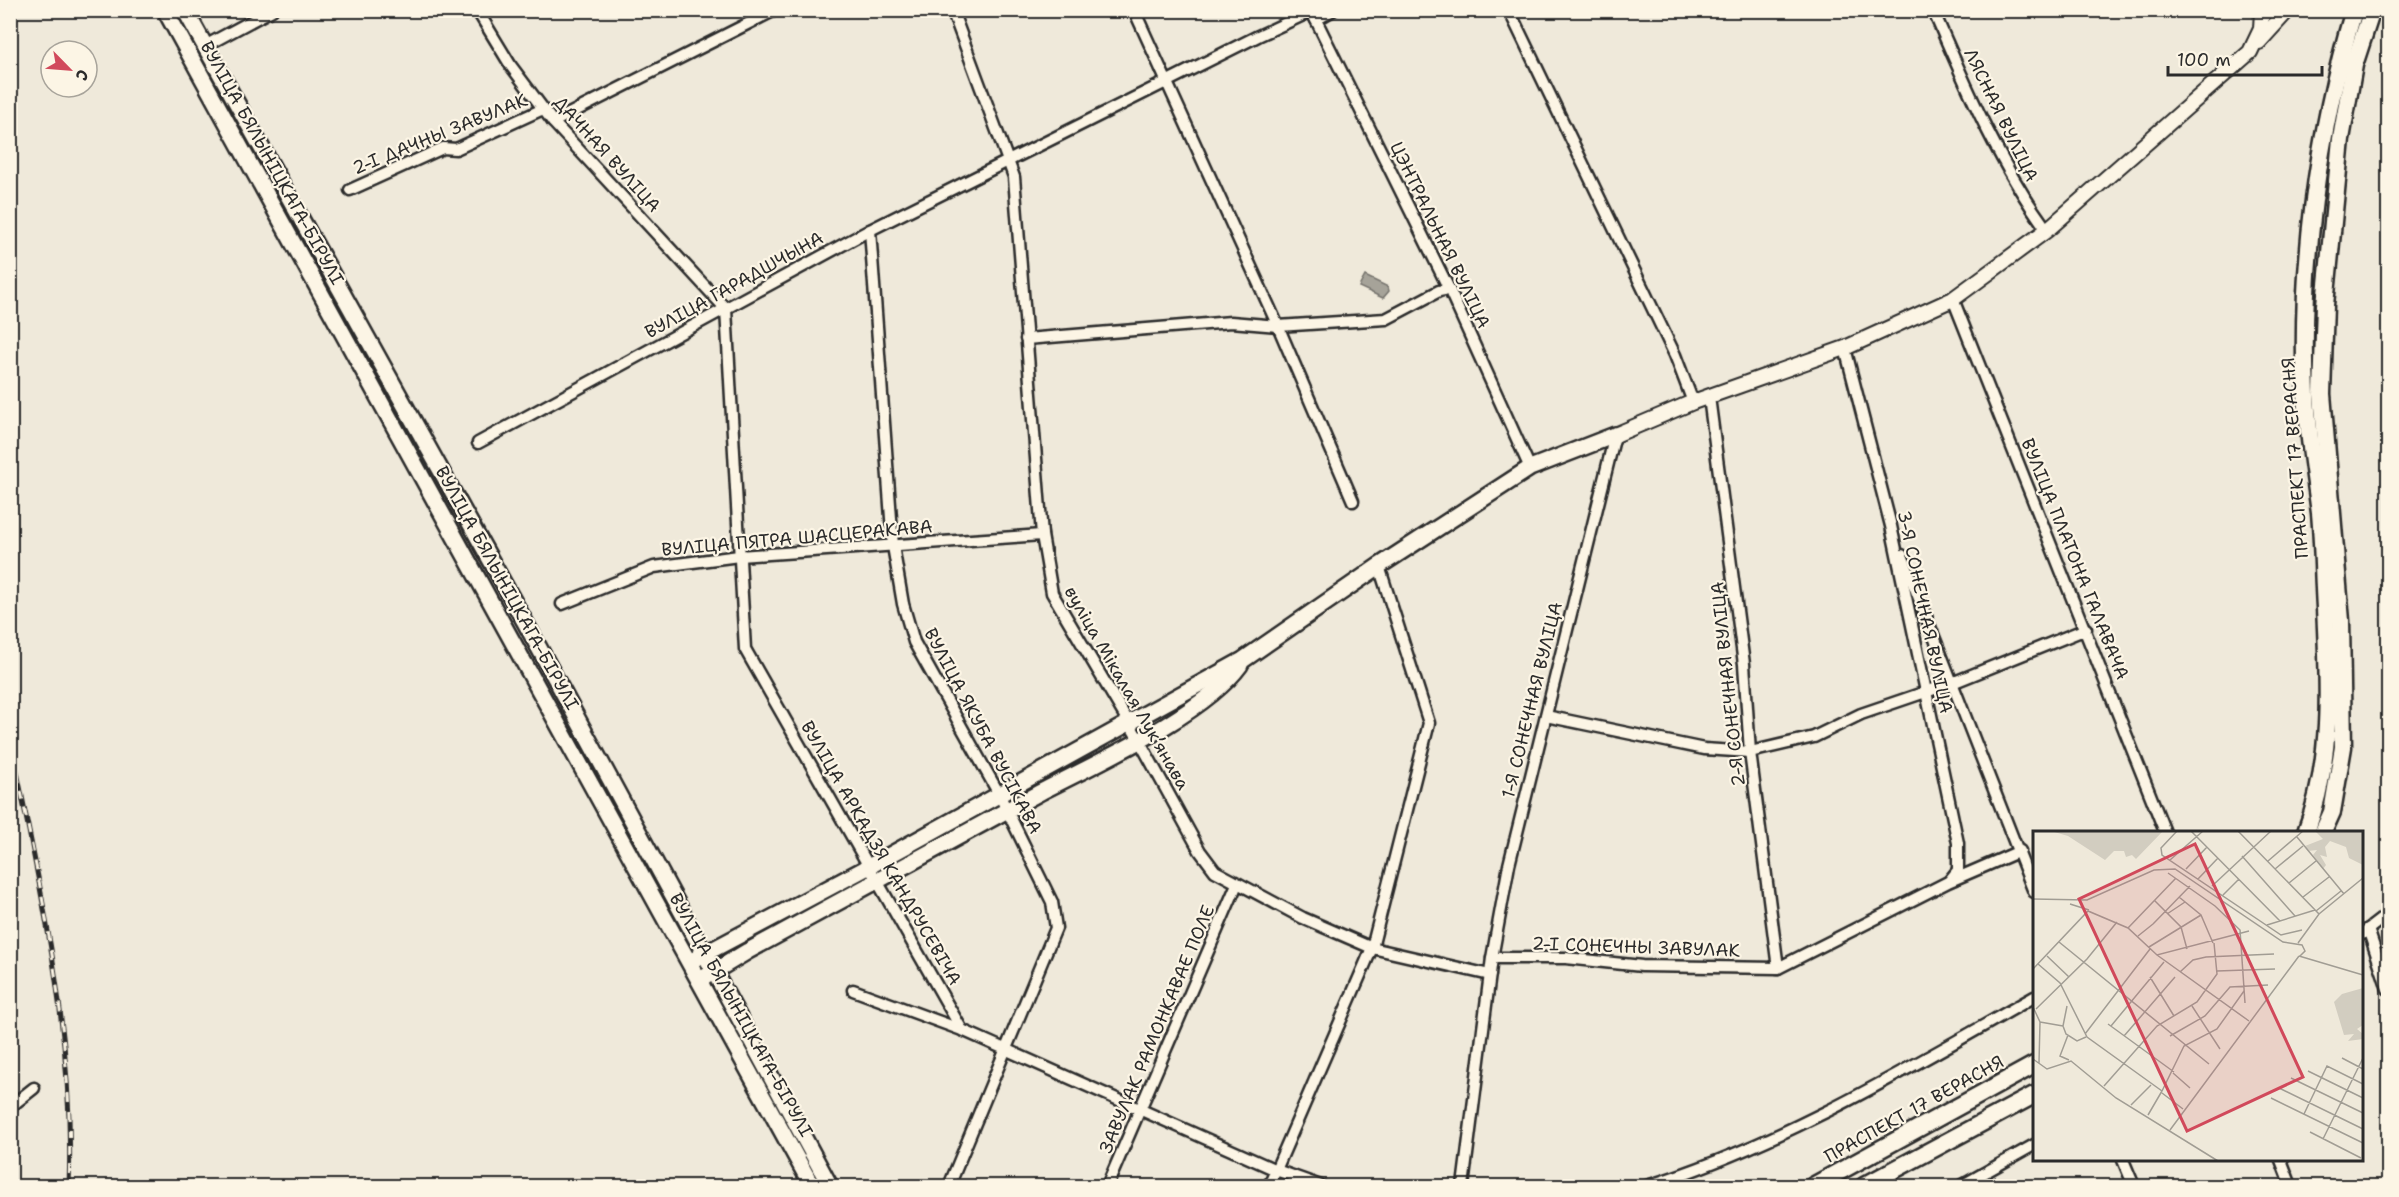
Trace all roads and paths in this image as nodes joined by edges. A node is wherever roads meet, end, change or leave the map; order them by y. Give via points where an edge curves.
1 (165, 10) edge
2 (185, 10) edge
3 (272, 10) edge
4 (477, 10) edge
5 (775, 10) edge
6 (952, 10) edge
7 (1134, 10) edge
8 (1333, 10) edge
9 (1509, 10) edge
10 (1933, 10) edge
11 (2262, 10) edge
12 (2288, 10) edge
13 (2354, 10) edge
14 (2372, 10) edge
15 (1313, 14) edge
16 (205, 46) junction
17 (2255, 46) junction
18 (1166, 81) junction
19 (543, 109) junction
20 (553, 122) junction
21 (1010, 162) junction
22 (350, 190) dead end
23 (870, 230) junction
24 (2047, 230) junction
25 (1449, 289) junction
26 (1953, 298) junction
27 (726, 309) junction
28 (1278, 326) junction
29 (1026, 339) junction
30 (1845, 348) junction
31 (1709, 397) junction
32 (1693, 402) junction
33 (1616, 435) junction
34 (478, 443) dead end
35 (1530, 468) junction
36 (1353, 501) dead end
37 (1891, 526) junction
38 (1042, 536) junction
39 (893, 546) junction
40 (739, 556) junction
41 (1379, 566) junction
42 (562, 604) dead end
43 (2086, 628) junction
44 (1243, 660) junction
45 (1952, 683) junction
46 (1924, 693) junction
47 (1546, 716) junction
48 (1130, 724) junction
49 (1139, 740) junction
50 (1750, 752) junction
51 (999, 794) junction
52 (1007, 810) junction
53 (2164, 831) edge
54 (2306, 831) edge
55 (2324, 831) edge
56 (2020, 850) junction
57 (870, 867) junction
58 (879, 881) junction
59 (1948, 882) junction
60 (1237, 885) junction
61 (2033, 889) edge
62 (2388, 914) edge
63 (2365, 931) edge
64 (1372, 948) junction
65 (704, 954) junction
66 (1492, 958) junction
67 (690, 962) junction
68 (1778, 968) junction
69 (713, 972) junction
70 (1490, 975) junction
71 (700, 980) junction
72 (2388, 988) edge
73 (853, 990) dead end
74 (2033, 998) edge
75 (962, 1030) junction
76 (1007, 1049) junction
77 (2033, 1066) edge
78 (34, 1088) dead end
79 (2033, 1096) edge
80 (10, 1107) edge
81 (1140, 1109) junction
82 (2033, 1146) edge
83 (2123, 1161) edge
84 (2281, 1161) edge
85 (1276, 1170) junction
86 (1983, 1181) edge
87 (812, 1186) edge
88 (830, 1186) edge
89 (949, 1186) edge
90 (1107, 1186) edge
91 (1269, 1186) edge
92 (1321, 1186) edge
93 (1463, 1186) edge
94 (1647, 1186) edge
95 (1813, 1186) edge
96 (1864, 1186) edge
97 (1961, 1186) edge
98 (2134, 1186) edge
99 (2291, 1186) edge

1 - 67 main road, ВУЛІЦА БЯЛЫНІЦКАГА-БІРУЛІ
2 - 16 main road, ВУЛІЦА БЯЛЫНІЦКАГА-БІРУЛІ
3 - 16 street
4 - 19 street, ДАЧНАЯ ВУЛІЦА
5 - 20 street
6 - 21 street, вуліца Мікалая Лукʼянава
7 - 18 street
8 - 15 street
9 - 32 street via 1675,355
10 - 24 street, ЛЯСНАЯ ВУЛІЦА via 1986,126 2025,199
11 - 17 street
12 - 17 street
13 - 54 main road, ПРАСПЕКТ 17 ВЕРАСНЯ via 2325,123 2305,310 2306,398 2320,517 2327,688 2327,745 2317,804
14 - 55 main road, ПРАСПЕКТ 17 ВЕРАСНЯ via 2354,65 2341,140 2325,305 2322,394 2341,621 2343,747 2332,812
15 - 18 street
15 - 25 street, ЦЭНТРАЛЬНАЯ ВУЛІЦА
16 - 65 main road, ВУЛІЦА БЯЛЫНІЦКАГА-БІРУЛІ
17 - 24 street
18 - 21 street
18 - 28 street
19 - 20 street, ДАЧНАЯ ВУЛІЦА
19 - 22 street, 2-І ДАЧНЫ ЗАВУЛАК
20 - 27 street, ДАЧНАЯ ВУЛІЦА
21 - 23 street, ВУЛІЦА ГАРАДШЧЫНА
21 - 29 street, вуліца Мікалая Лукʼянава
23 - 27 street, ВУЛІЦА ГАРАДШЧЫНА
23 - 39 street, ВУЛІЦА ЯКУБА ВУСІКАВА
24 - 26 street
25 - 28 street via 1386,319
25 - 35 street, ЦЭНТРАЛЬНАЯ ВУЛІЦА
26 - 30 street
26 - 43 street, ВУЛІЦА ПЛАТОНА ГАЛАВАЧА
27 - 34 street, ВУЛІЦА ГАРАДШЧЫНА
27 - 40 street, ВУЛІЦА АРКАДЗЯ КАНДРУСЕВІЧА
28 - 29 street via 1231,322
28 - 36 street
29 - 38 street, вуліца Мікалая Лукʼянава
30 - 31 street
30 - 37 street, 3-Я СОНЕЧНАЯ ВУЛІЦА
31 - 32 street
31 - 50 street, 2-Я СОНЕЧНАЯ ВУЛІЦА via 1744,664
32 - 33 street
33 - 35 main road
33 - 47 street, 1-Я СОНЕЧНАЯ ВУЛІЦА
35 - 41 main road
37 - 45 street
37 - 46 street, 3-Я СОНЕЧНАЯ ВУЛІЦА
38 - 39 street, ВУЛІЦА ПЯТРА ШАСЦЕРАКАВА
38 - 48 street, вуліца Мікалая Лукʼянава via 1052,593
39 - 40 street, ВУЛІЦА ПЯТРА ШАСЦЕРАКАВА
39 - 51 street, ВУЛІЦА ЯКУБА ВУСІКАВА via 914,642
40 - 42 street, ВУЛІЦА ПЯТРА ШАСЦЕРАКАВА via 654,567
40 - 57 street, ВУЛІЦА АРКАДЗЯ КАНДРУСЕВІЧА via 745,649
41 - 44 main road
41 - 64 street via 1429,723
43 - 45 street
43 - 53 street, ВУЛІЦА ПЛАТОНА ГАЛАВАЧА
44 - 48 main road
44 - 49 main road via 1228,681 1208,698
45 - 46 street
45 - 56 street
46 - 50 street via 1861,714 1804,741
46 - 59 street, 3-Я СОНЕЧНАЯ ВУЛІЦА via 1958,843 1958,870
47 - 50 street via 1704,749
47 - 66 street, 1-Я СОНЕЧНАЯ ВУЛІЦА via 1515,838
48 - 49 street, вуліца Мікалая Лукʼянава
48 - 51 main road
49 - 52 main road
49 - 60 street, вуліца Мікалая Лукʼянава via 1200,850 1215,871
50 - 68 street, 2-Я СОНЕЧНАЯ ВУЛІЦА
51 - 52 street, ВУЛІЦА ЯКУБА ВУСІКАВА
51 - 57 main road
52 - 58 main road
52 - 76 street, ВУЛІЦА ЯКУБА ВУСІКАВА via 1052,902 1056,928
56 - 59 street
56 - 61 street
57 - 58 street, ВУЛІЦА АРКАДЗЯ КАНДРУСЕВІЧА
57 - 65 main road
58 - 69 main road
58 - 75 street, ВУЛІЦА АРКАДЗЯ КАНДРУСЕВІЧА
59 - 68 street
60 - 64 street, вуліца Мікалая Лукʼянава
60 - 81 street, ЗАВУЛАК РАМОНКАВАЕ ПОЛЕ
62 - 63 street
63 - 72 street
64 - 70 street, вуліца Мікалая Лукʼянава
64 - 85 street
65 - 67 main road
65 - 69 main road, ВУЛІЦА БЯЛЫНІЦКАГА-БІРУЛІ
66 - 68 street, 2-І СОНЕЧНЫ ЗАВУЛАК
66 - 70 street, 1-Я СОНЕЧНАЯ ВУЛІЦА
67 - 71 main road, ВУЛІЦА БЯЛЫНІЦКАГА-БІРУЛІ
69 - 71 main road
69 - 88 main road, ВУЛІЦА БЯЛЫНІЦКАГА-БІРУЛІ
70 - 93 street, 1-Я СОНЕЧНАЯ ВУЛІЦА
71 - 87 main road, ВУЛІЦА БЯЛЫНІЦКАГА-БІРУЛІ
73 - 75 street
74 - 94 street via 1797,1127 1705,1168
75 - 76 street
76 - 81 street
76 - 89 street, ВУЛІЦА ЯКУБА ВУСІКАВА
77 - 95 main road, ПРАСПЕКТ 17 ВЕРАСНЯ
78 - 80 street
79 - 96 main road
81 - 85 street
81 - 90 street, ЗАВУЛАК РАМОНКАВАЕ ПОЛЕ
82 - 86 street
83 - 98 street
84 - 99 street
85 - 91 street
85 - 92 street
86 - 97 street

